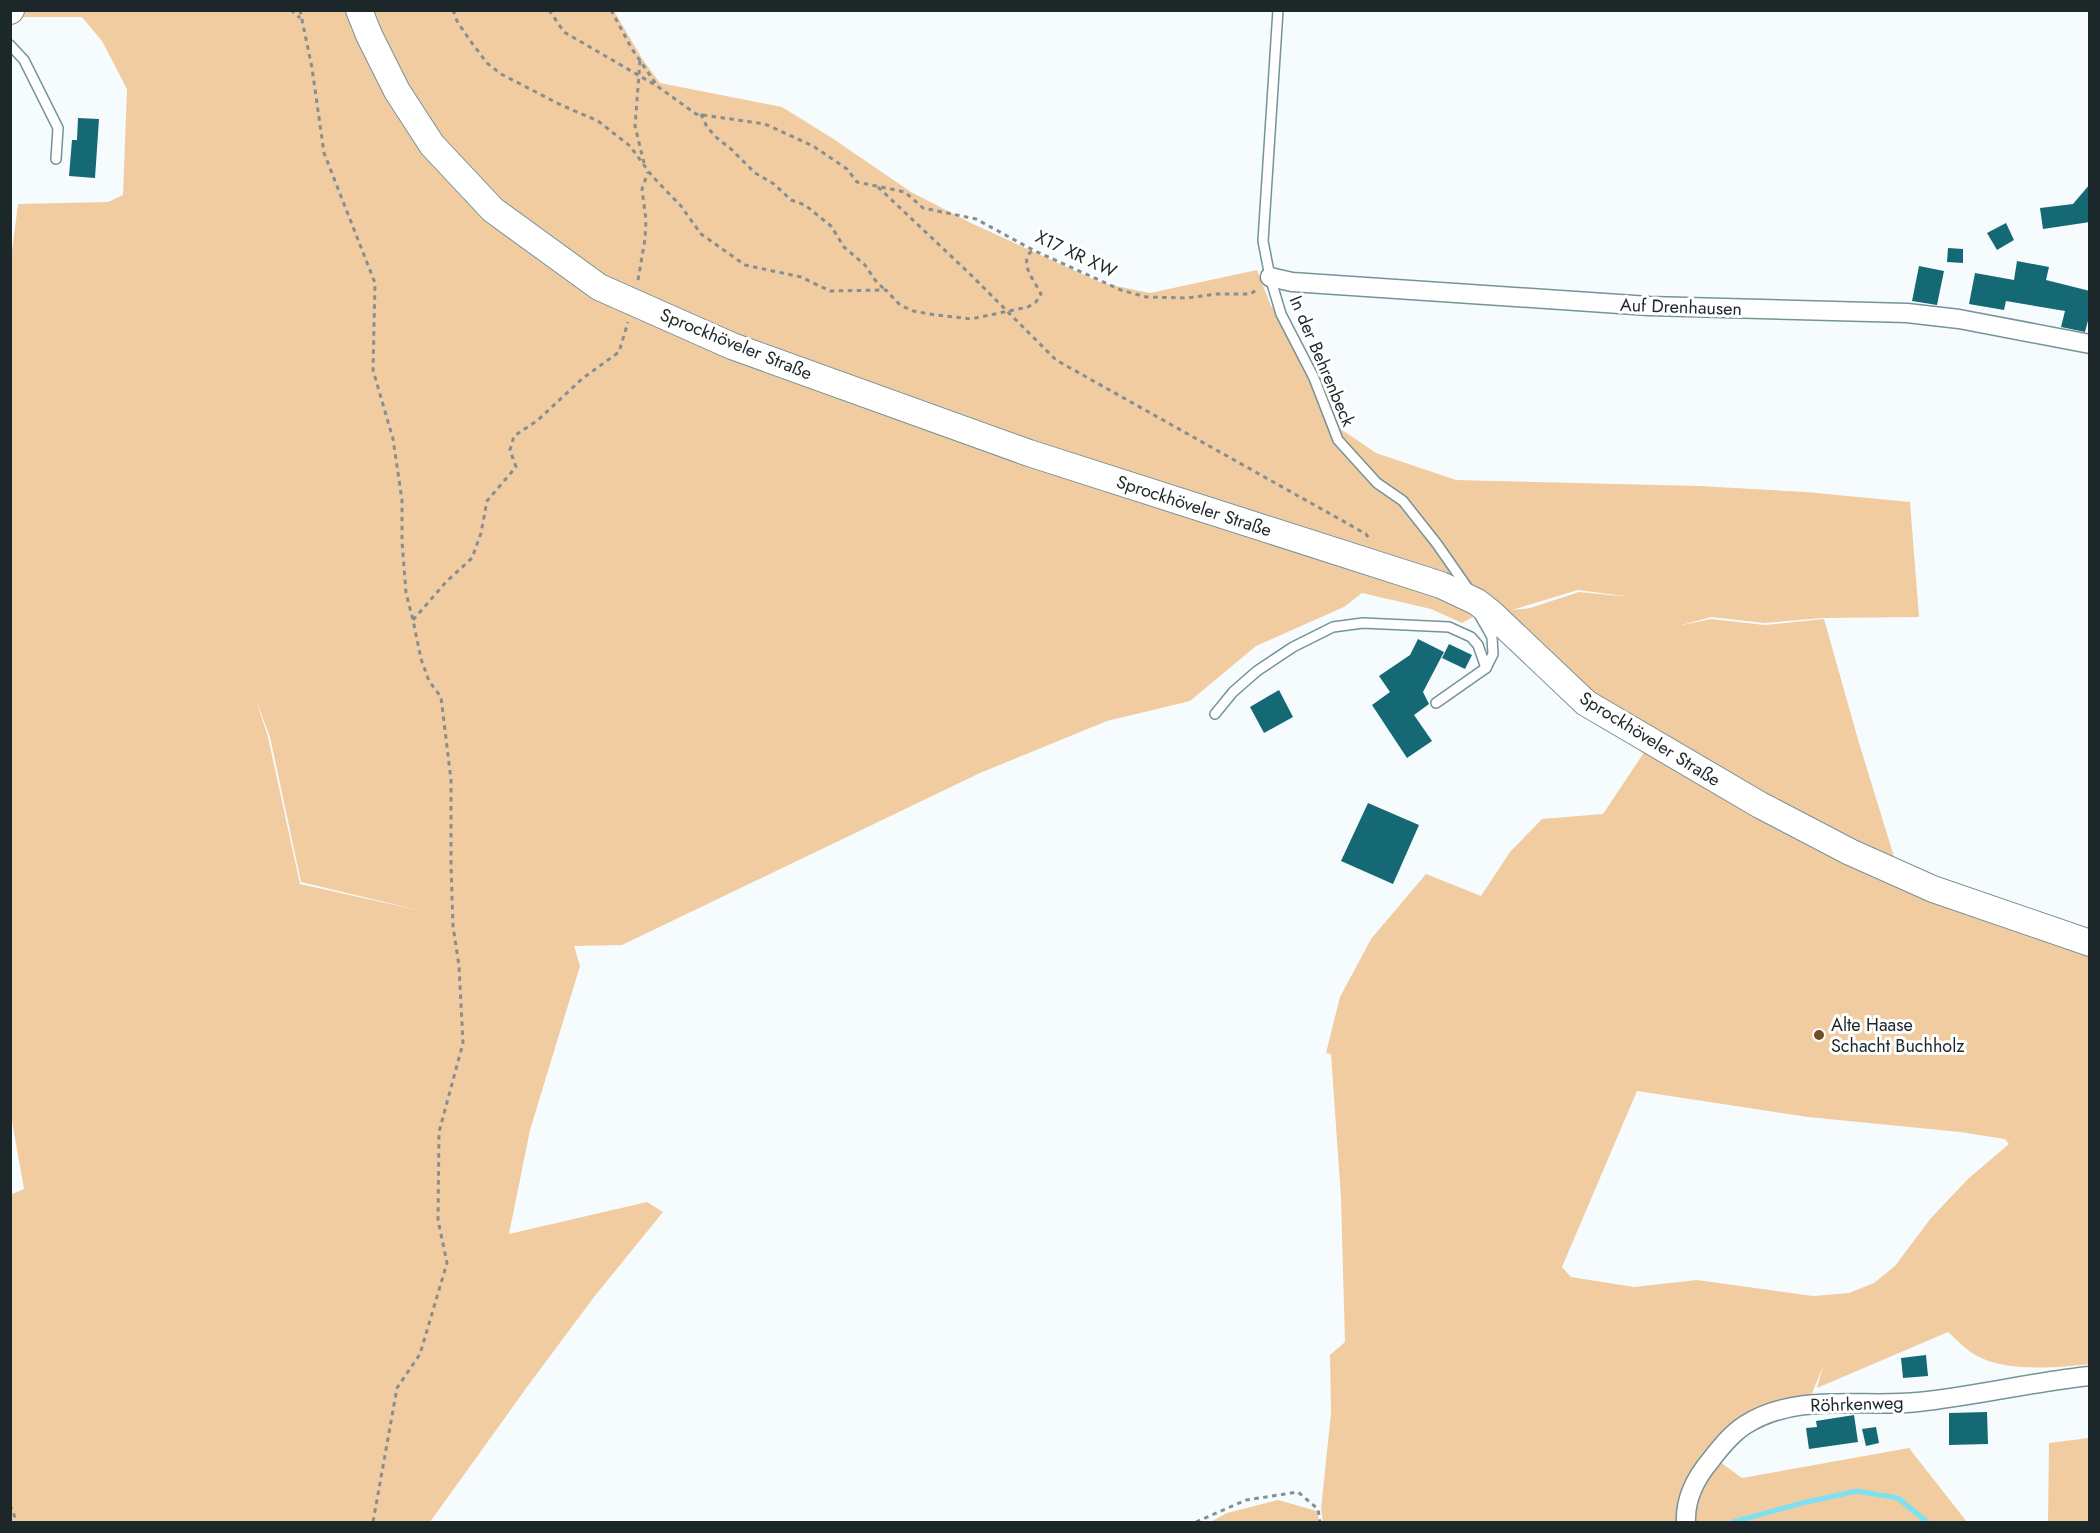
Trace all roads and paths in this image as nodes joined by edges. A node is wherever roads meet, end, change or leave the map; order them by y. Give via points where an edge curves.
1 (291, 10) edge
2 (300, 10) edge
3 (359, 10) edge
4 (453, 10) edge
5 (549, 10) edge
6 (611, 10) edge
7 (1278, 10) edge
8 (300, 18) junction
9 (10, 45) edge
10 (640, 61) junction
11 (638, 75) junction
12 (657, 86) junction
13 (701, 114) junction
14 (56, 159) dead end
15 (644, 165) junction
16 (649, 171) junction
17 (876, 186) junction
18 (1033, 250) junction
19 (1270, 277) junction
20 (886, 290) junction
21 (634, 302) junction
22 (1006, 311) junction
23 (2090, 344) edge
24 (1386, 567) junction
25 (1477, 602) junction
26 (413, 620) junction
27 (1486, 668) junction
28 (1436, 703) dead end
29 (1215, 714) dead end
30 (2090, 943) edge
31 (2090, 1376) edge
32 (10, 1504) edge
33 (17, 1522) edge
34 (373, 1522) edge
35 (1196, 1522) edge
36 (1320, 1522) edge
37 (1686, 1522) edge

1 - 8 path
2 - 8 path
3 - 21 street, Sprockhöveler Straße via 397,91 432,145 493,210 599,287
4 - 15 path via 469,39 501,74 598,121 630,146
5 - 11 path via 564,32
6 - 10 path
7 - 19 lane, In der Behrenbeck via 1263,241
8 - 26 path via 312,68 324,153 375,283 373,370 393,439 402,500 405,593
9 - 14 lane via 24,60 58,128
10 - 11 path
10 - 12 path
11 - 12 path
11 - 15 path via 634,126
12 - 13 path
13 - 17 path via 765,124 813,146 847,169 857,182
13 - 20 path via 717,138 755,173 831,226 844,247
15 - 16 path
16 - 20 path via 701,234 745,265 801,277 830,291
16 - 21 path via 642,189 645,238
17 - 18 path, X17 XR XW via 905,192 923,208 976,219
17 - 22 path
18 - 19 path, X17 XR XW via 1121,290 1146,297 1251,294
18 - 22 path via 1025,259 1027,270 1041,294 1028,307
19 - 23 street, Auf Drenhausen via 1292,282 1649,306 1907,313
19 - 25 lane, In der Behrenbeck via 1281,314 1314,378 1338,440 1377,483 1403,501
20 - 22 path via 900,305 913,311 971,319
21 - 24 street, Sprockhöveler Straße via 732,346 1019,449
21 - 26 path via 619,352 514,436 510,450 516,467 487,501 472,558
22 - 24 path via 1056,360 1366,534
24 - 25 street, Sprockhöveler Straße
25 - 27 lane, In der Behrenbeck via 1480,617 1492,637 1493,654
25 - 30 street, Sprockhöveler Straße via 1586,703 1760,805 1933,890
26 - 34 path via 421,659 429,681 441,697 451,780 453,926 463,1043 440,1132 438,1220 447,1263 420,1354 397,1388
27 - 28 lane
27 - 29 lane via 1471,637 1449,627 1363,623 1333,627 1257,671
31 - 37 street, Röhrkenweg via 1917,1402 1809,1404 1774,1411 1744,1425 1702,1471 1689,1494
32 - 33 path
35 - 36 path via 1246,1500 1298,1492 1318,1509

